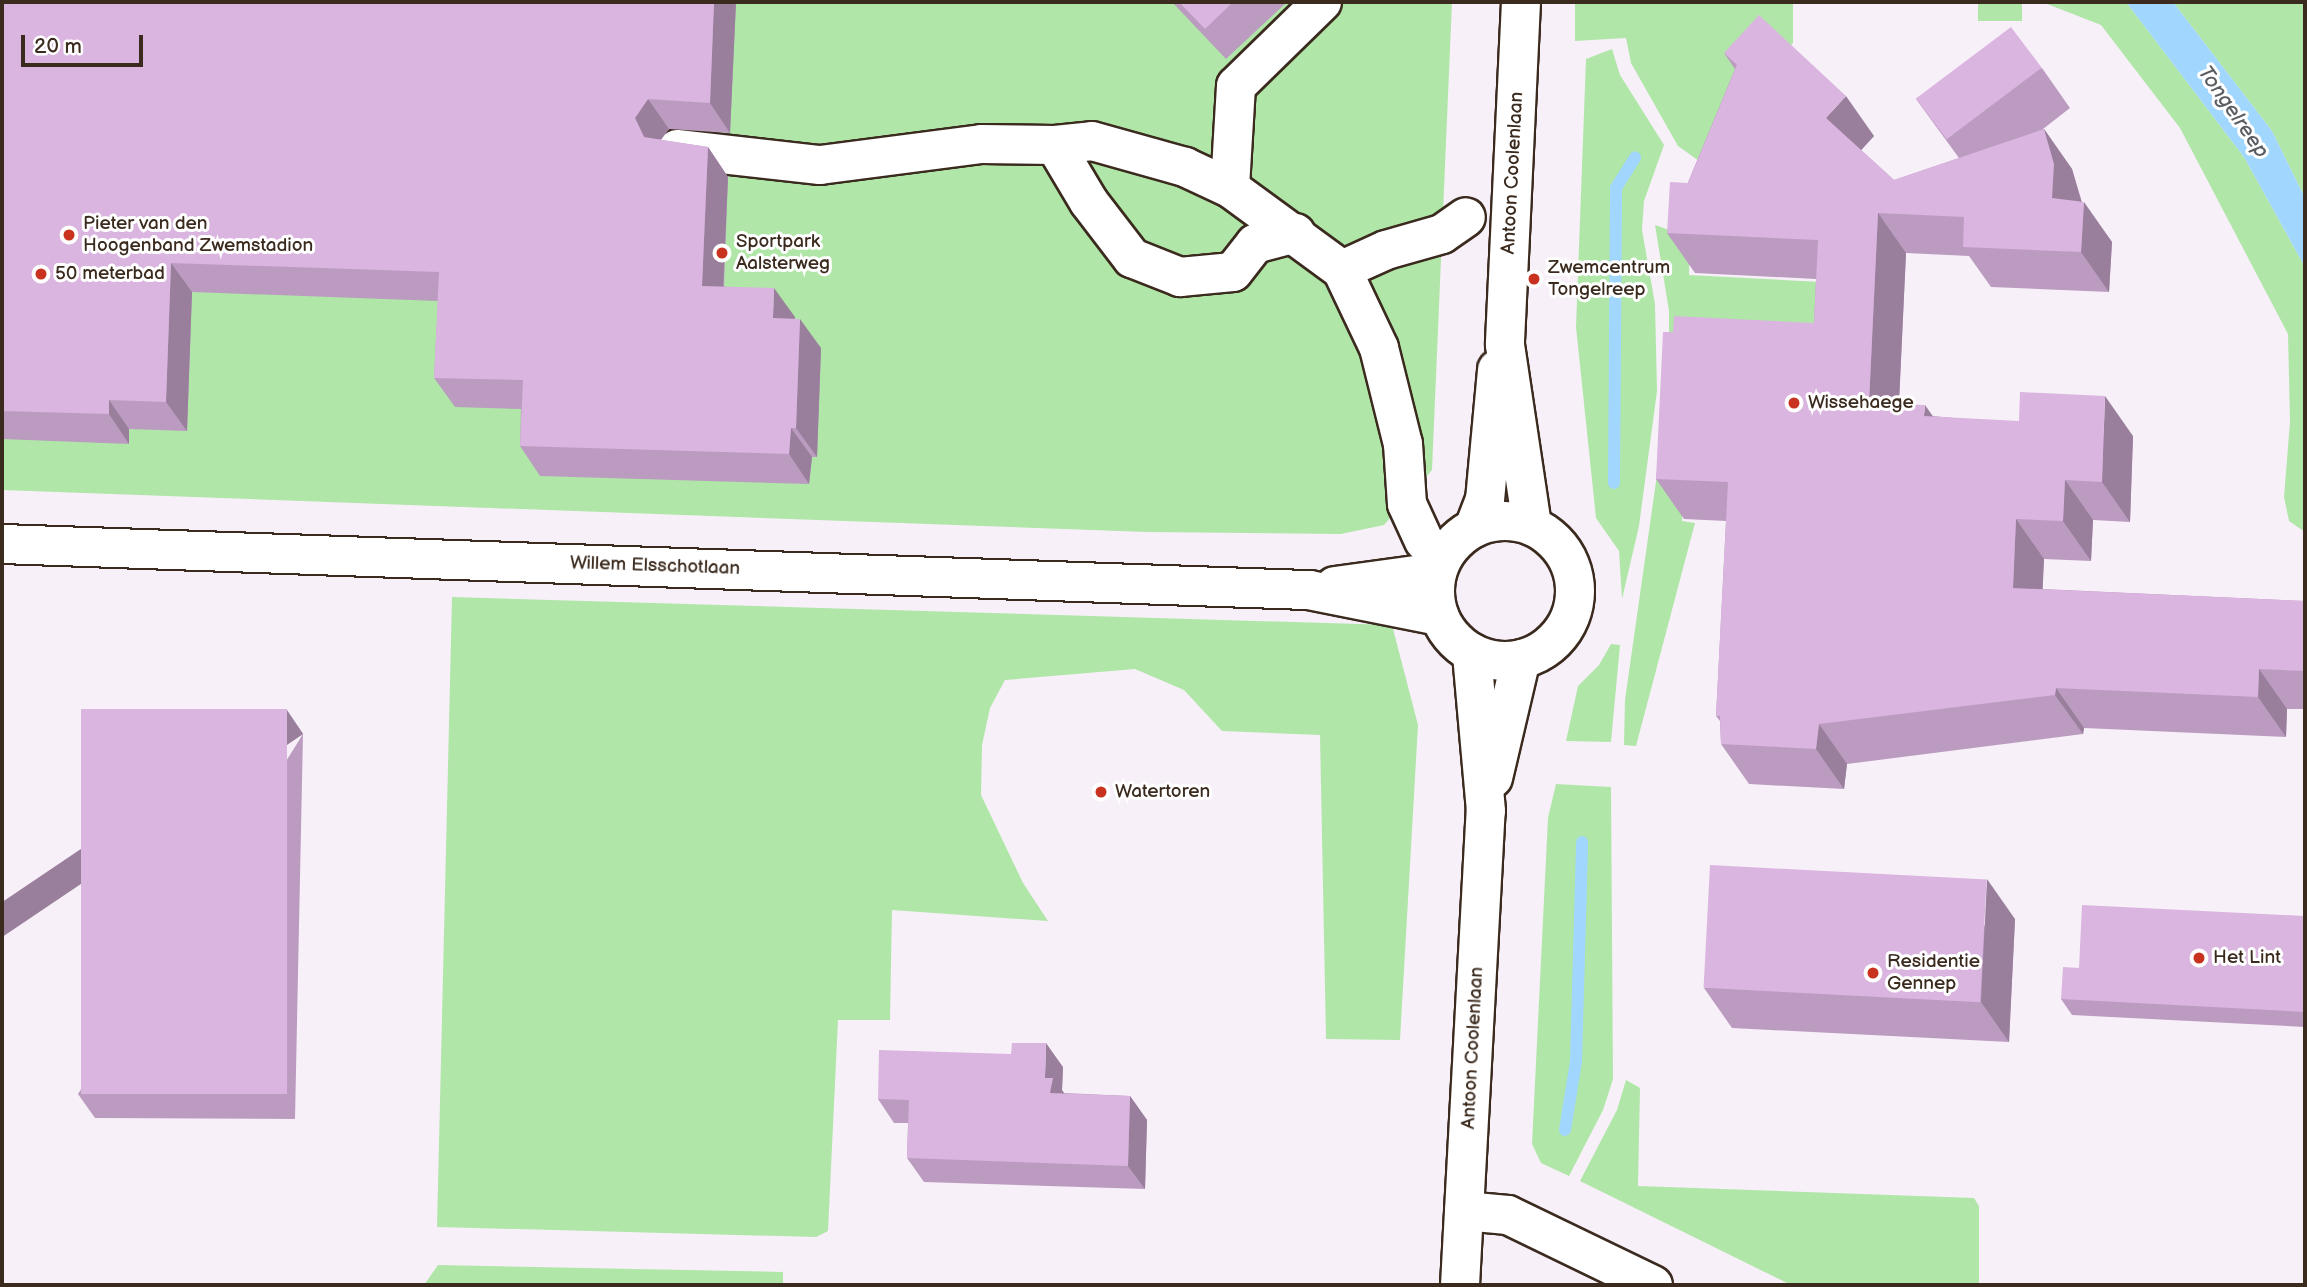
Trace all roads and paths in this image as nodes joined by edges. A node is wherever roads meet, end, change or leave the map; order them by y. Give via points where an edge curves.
1 (1322, 2) edge
2 (1521, 2) edge
3 (1055, 145) junction
4 (677, 149) edge
5 (1230, 188) junction
6 (1466, 217) dead end
7 (1296, 233) junction
8 (1342, 270) junction
9 (1505, 345) junction
10 (1532, 526) junction
11 (1474, 528) junction
12 (2, 544) edge
13 (1431, 556) junction
14 (1308, 590) junction
15 (1438, 616) junction
16 (1472, 653) junction
17 (1521, 659) junction
18 (1486, 811) junction
19 (1464, 1211) junction
20 (1460, 1285) edge
21 (1653, 1285) edge

1 - 5 street via 1236,86
2 - 9 street, Antoon Coolenlaan
3 - 4 street via 982,144 820,165
3 - 5 street via 1092,141 1185,167
3 - 7 street via 1089,202 1132,258 1180,276 1233,272 1255,244
5 - 7 street
6 - 8 street via 1443,234 1385,250
7 - 8 street
8 - 13 street via 1379,348 1403,444 1407,504
9 - 10 street, Antoon Coolenlaan
9 - 11 street, Antoon Coolenlaan via 1493,380 1485,500
10 - 11 street via 1502,522
10 - 17 street via 1565,555 1575,597 1558,636
11 - 13 street
12 - 14 street, Willem Elsschotlaan
13 - 14 street, Willem Elsschotlaan
13 - 15 street
14 - 15 street, Willem Elsschotlaan
15 - 16 street via 1452,637
16 - 17 street via 1496,661
16 - 18 street, Antoon Coolenlaan
17 - 18 street, Antoon Coolenlaan
18 - 19 street, Antoon Coolenlaan
19 - 20 street, Antoon Coolenlaan
19 - 21 street via 1508,1215

